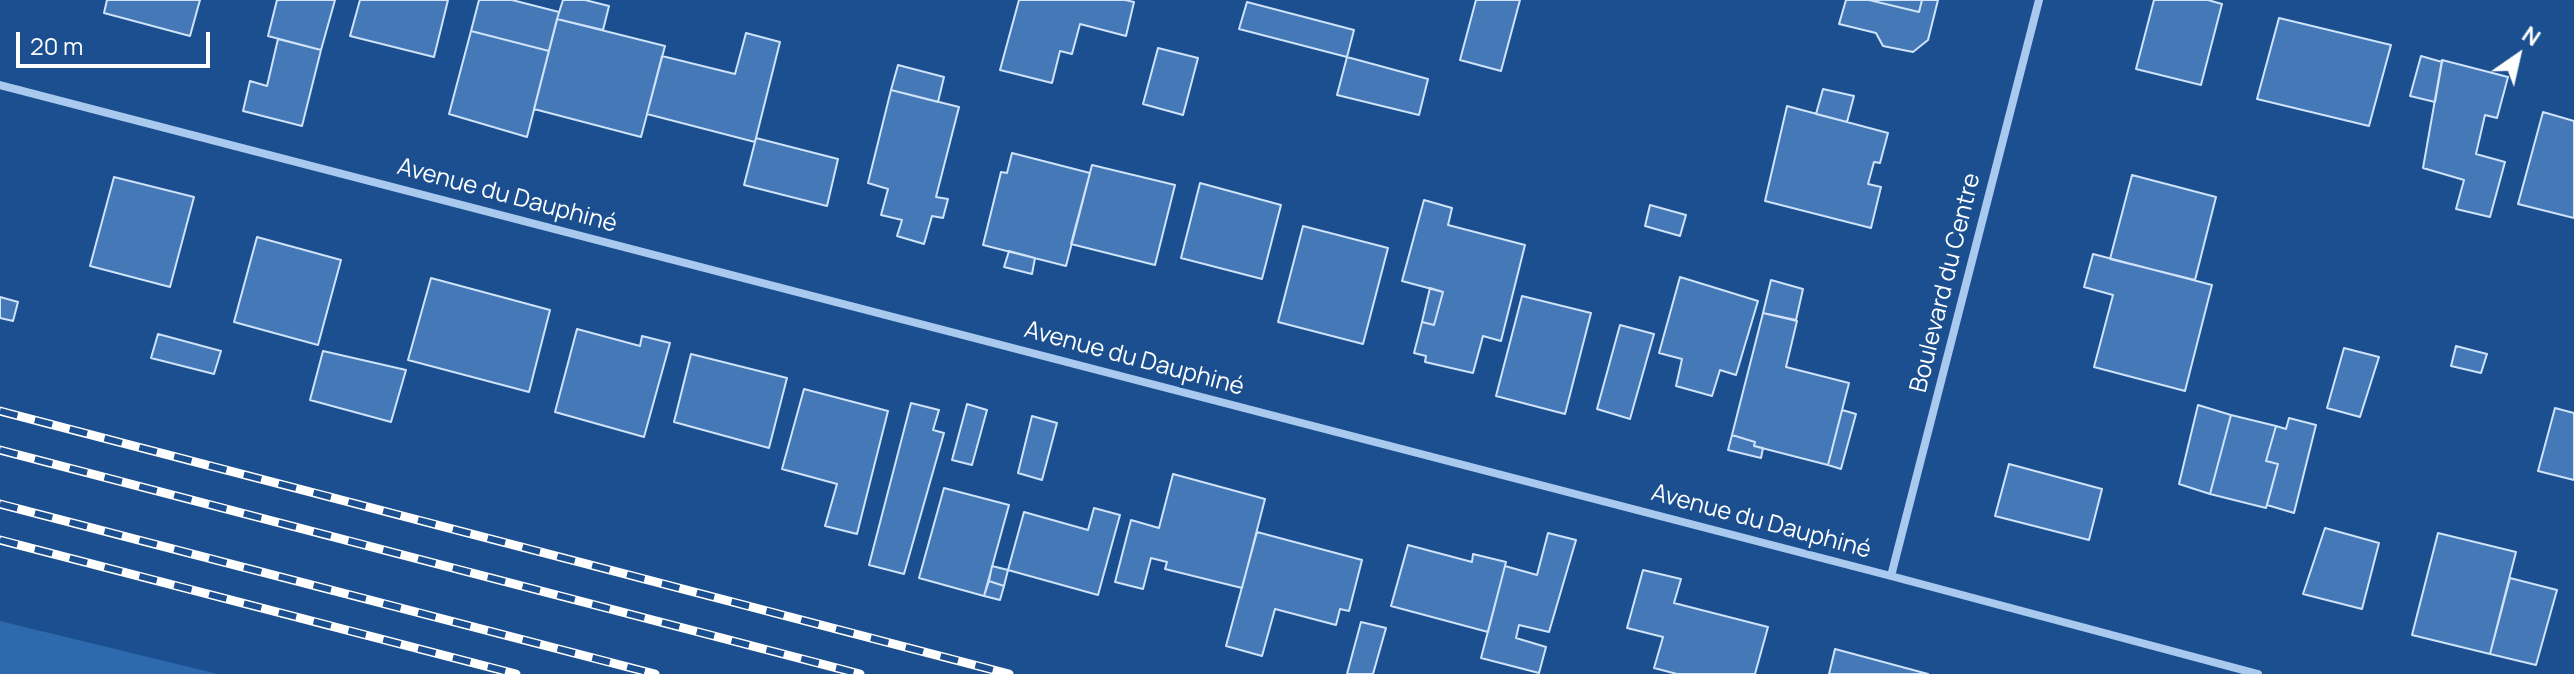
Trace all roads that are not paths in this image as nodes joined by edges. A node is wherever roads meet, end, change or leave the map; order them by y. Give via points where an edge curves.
1 (2039, 0) edge
2 (0, 85) edge
3 (1891, 576) junction
4 (2258, 674) edge

1 - 3 street, Boulevard du Centre
2 - 3 street, Avenue du Dauphiné
3 - 4 street, Avenue du Dauphiné

